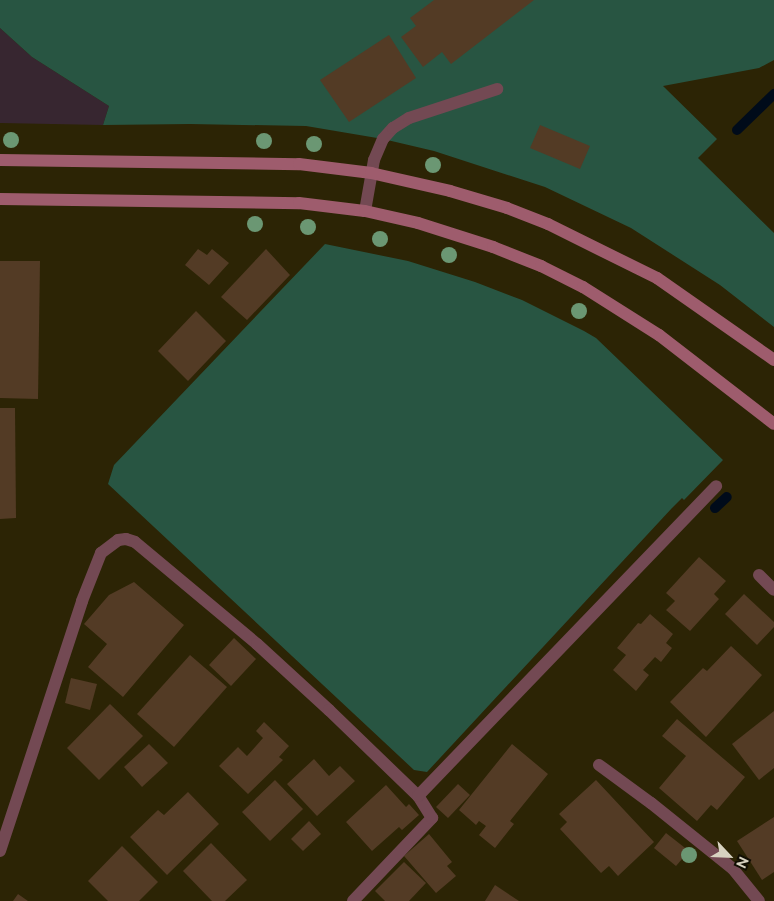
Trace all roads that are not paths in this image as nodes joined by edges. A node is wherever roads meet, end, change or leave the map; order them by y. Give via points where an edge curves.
1 (497, 89) dead end
2 (0, 160) edge
3 (371, 173) junction
4 (0, 199) edge
5 (365, 211) junction
6 (774, 360) edge
7 (774, 424) edge
8 (716, 486) dead end
9 (758, 575) dead end
10 (774, 590) edge
11 (599, 765) dead end
12 (418, 796) junction
13 (6, 815) edge
14 (0, 851) edge
15 (353, 901) edge
16 (759, 901) edge

1 - 3 street via 409,118 393,128 383,139
2 - 3 street via 299,164
3 - 5 street
3 - 6 street via 507,208 592,244 657,278
4 - 5 street via 299,203
5 - 7 street via 418,223 492,247 583,287 660,335
8 - 12 street
9 - 10 street
11 - 16 street via 733,869
12 - 13 street via 257,644 144,548 126,539 108,545 96,563
12 - 15 street via 432,818
13 - 14 street

